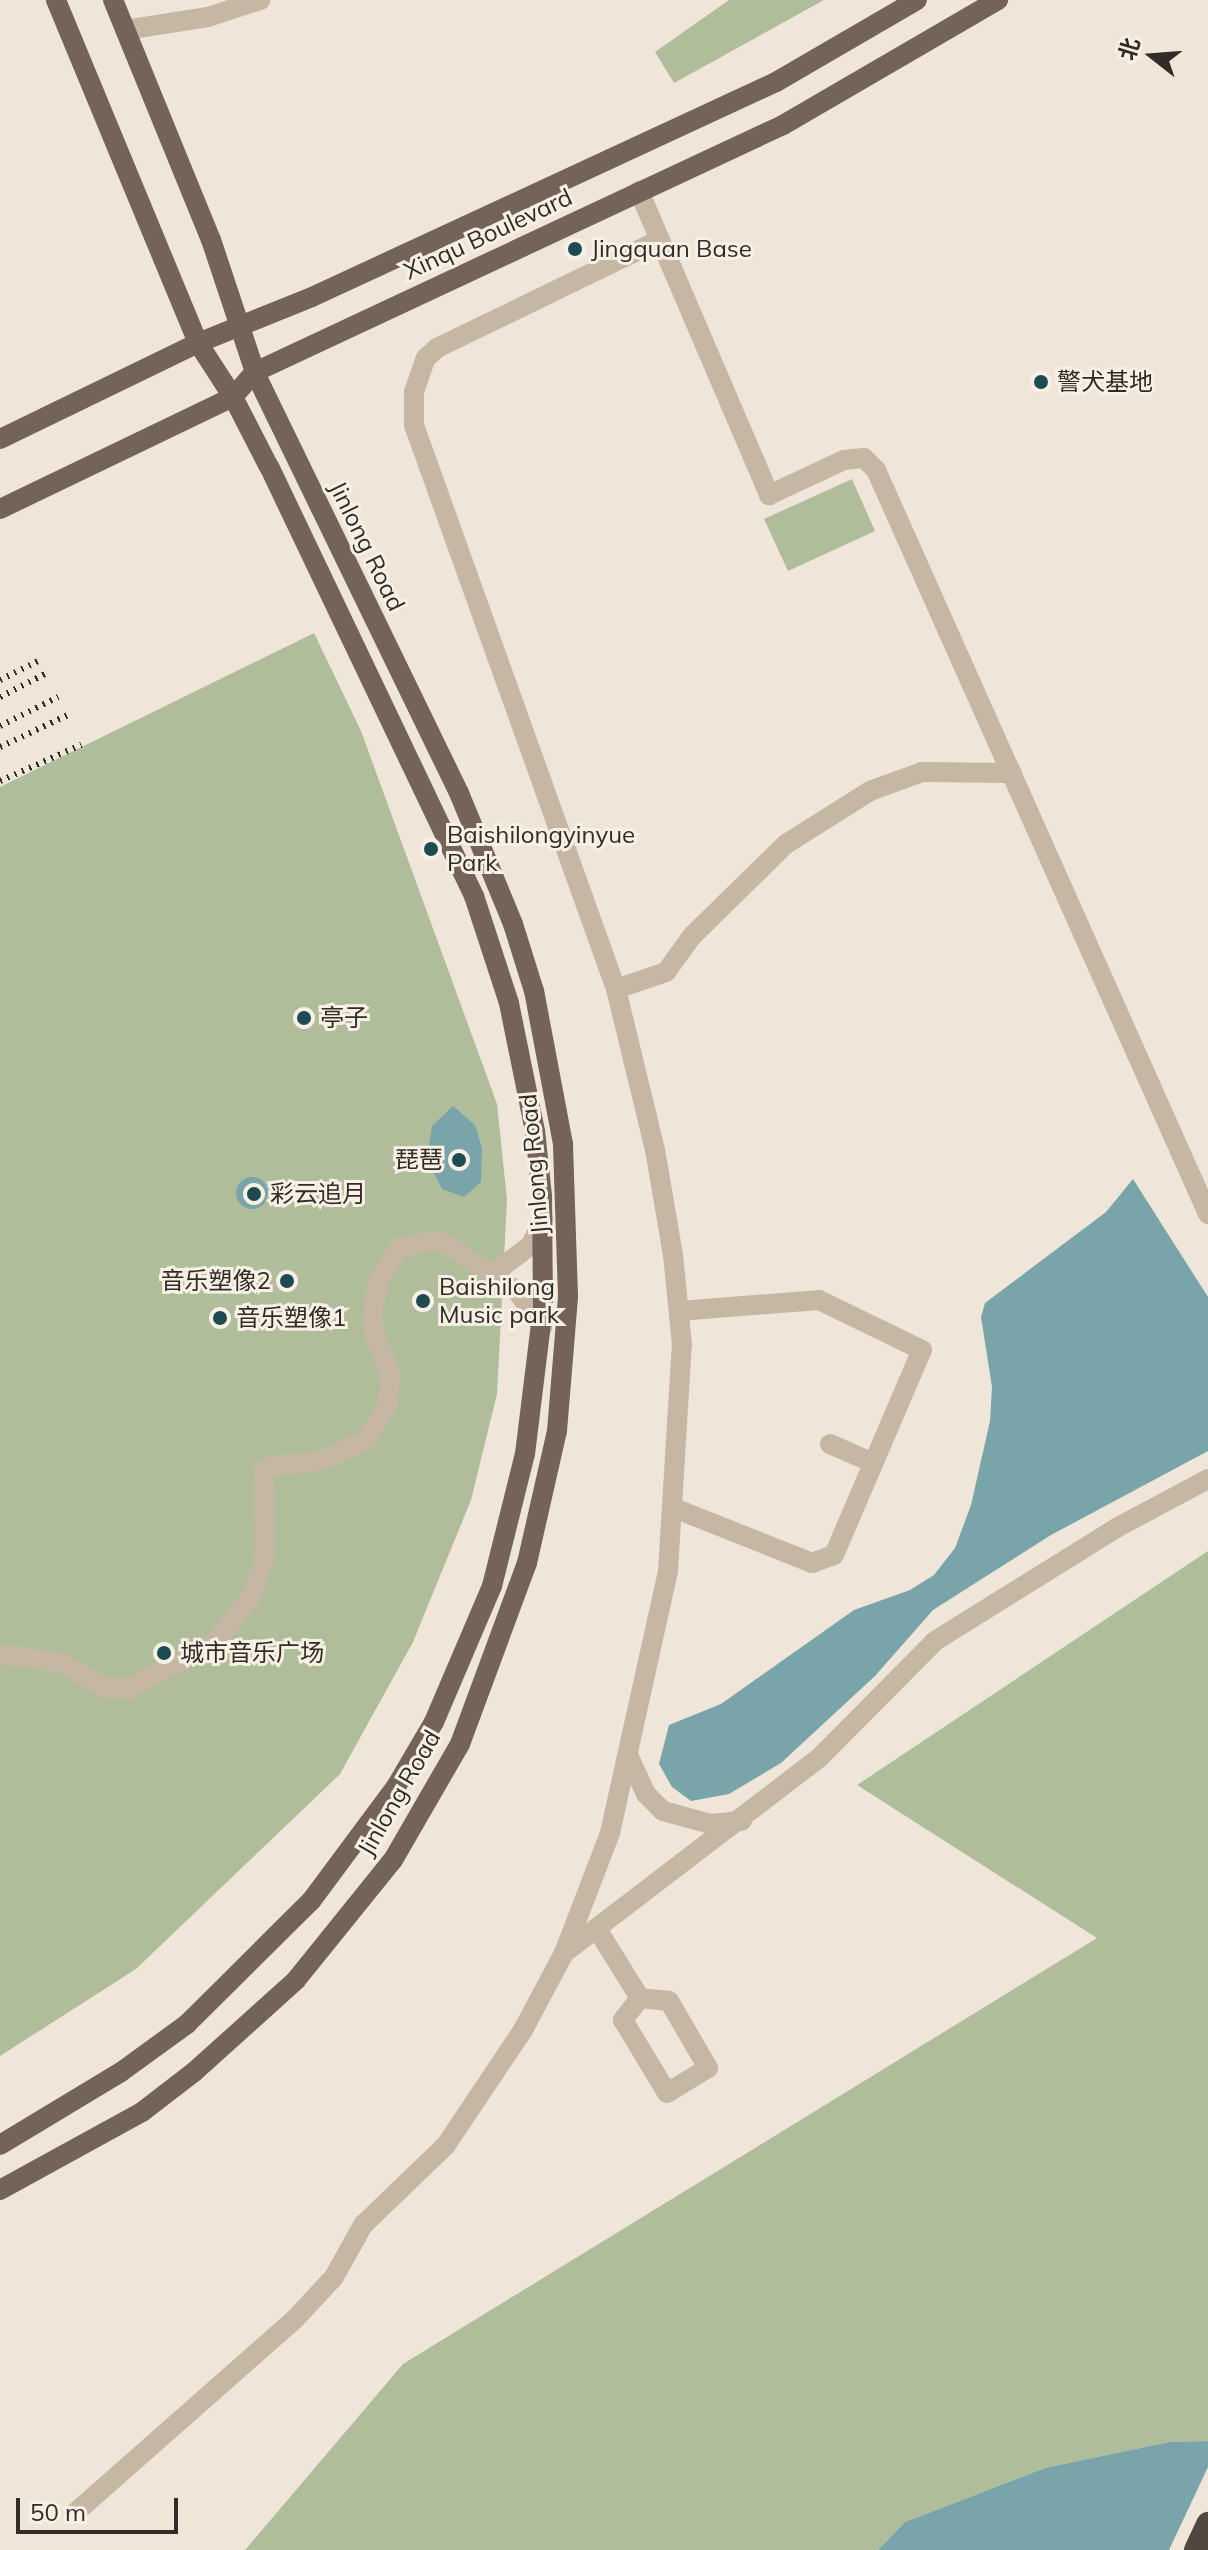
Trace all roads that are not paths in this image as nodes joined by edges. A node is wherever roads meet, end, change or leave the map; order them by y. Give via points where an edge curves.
1 (56, 0) edge
2 (113, 0) edge
3 (260, 0) edge
4 (917, 0) edge
5 (998, 0) edge
6 (125, 30) junction
7 (639, 191) junction
8 (659, 240) junction
9 (238, 329) junction
10 (198, 343) junction
11 (255, 372) junction
12 (233, 397) junction
13 (0, 439) edge
14 (0, 509) edge
15 (1012, 773) junction
16 (616, 989) junction
17 (1208, 1214) edge
18 (543, 1219) junction
19 (490, 1276) junction
20 (679, 1311) junction
21 (542, 1327) junction
22 (830, 1444) dead end
23 (873, 1463) junction
24 (1208, 1479) edge
25 (674, 1508) junction
26 (0, 1654) edge
27 (628, 1755) junction
28 (743, 1821) junction
29 (597, 1929) junction
30 (564, 1953) junction
31 (640, 1998) junction
32 (0, 2145) edge
33 (0, 2190) edge
34 (75, 2513) dead end
35 (1208, 2524) edge
36 (1196, 2550) edge

1 - 10 main road, Jinlong Road
2 - 6 main road, Jinlong Road
3 - 6 lane via 208,17
4 - 9 main road, Xinqu Boulevard via 776,82
5 - 7 main road, Xinqu Boulevard via 783,125
6 - 9 main road, Jinlong Road via 211,240
7 - 8 lane
7 - 11 main road, Xinqu Boulevard
8 - 15 lane via 769,495 844,460 864,458 876,470
8 - 16 lane via 437,348 426,358 414,392 414,425
9 - 10 main road, Xinqu Boulevard
9 - 11 main road, Jinlong Road
10 - 12 main road, Jinlong Road
10 - 13 main road, Xinqu Boulevard
11 - 12 main road, Xinqu Boulevard
11 - 33 main road, Jinlong Road via 459,793 513,924 534,991 563,1144 568,1220 557,1431 527,1563 485,1684 431,1799 393,1860 296,1980 194,2072 142,2112
12 - 14 main road, Xinqu Boulevard
12 - 18 main road, Jinlong Road via 474,896 509,1003 524,1072
15 - 16 lane via 922,772 870,791 786,844 692,936 666,972
15 - 17 lane
16 - 20 lane via 655,1150
18 - 19 lane via 531,1245
18 - 21 main road, Jinlong Road
19 - 21 lane via 517,1291
19 - 26 lane via 436,1241 400,1247 393,1256 373,1308 373,1331 391,1375 387,1407 365,1441 326,1459 264,1468 265,1556 252,1596 215,1642 128,1689 103,1687 63,1663
20 - 23 lane via 819,1300 922,1350
20 - 25 lane
21 - 32 main road, Jinlong Road via 525,1454 492,1586 434,1722 397,1785 311,1901 187,2024 121,2072
22 - 23 lane
23 - 25 lane via 834,1555 812,1563
24 - 28 lane via 1118,1527 935,1641 819,1758
25 - 27 lane via 653,1654
27 - 28 lane via 646,1794 663,1811 711,1824
27 - 30 lane via 610,1833
28 - 29 lane
29 - 30 lane
29 - 31 lane
30 - 34 lane via 523,2030 446,2145 363,2225 334,2277 295,2319
31 - 31 lane via 623,2020 667,2093 708,2068 669,2001
35 - 36 highway

